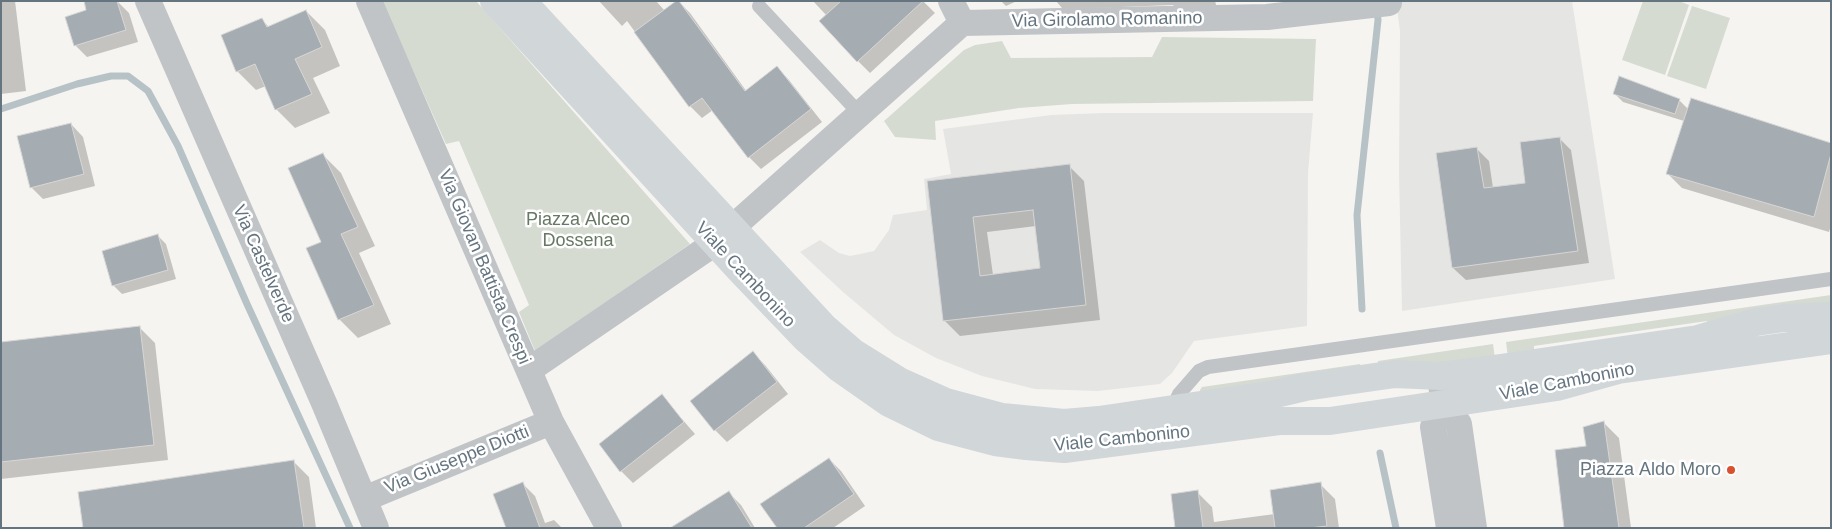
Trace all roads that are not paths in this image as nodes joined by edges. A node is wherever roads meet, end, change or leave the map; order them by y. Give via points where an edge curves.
1 (148, 1) edge
2 (369, 1) edge
3 (494, 1) edge
4 (522, 1) edge
5 (1389, 3) dead end
6 (759, 6) dead end
7 (1265, 9) edge
8 (957, 12) edge
9 (860, 114) junction
10 (723, 235) junction
11 (1831, 279) edge
12 (1831, 316) edge
13 (1831, 340) edge
14 (529, 370) junction
15 (1440, 376) junction
16 (1444, 403) junction
17 (551, 422) junction
18 (1173, 422) junction
19 (364, 499) junction
20 (376, 528) edge
21 (609, 528) edge
22 (1449, 528) edge
23 (1474, 528) edge

1 - 19 street, Via Castelverde
2 - 14 street, Via Giovan Battista Crespi
3 - 10 street, Viale Cambonino
4 - 10 street, Viale Cambonino
5 - 7 street, Via Girolamo Romanino
6 - 9 lane
7 - 8 street, Via Girolamo Romanino
8 - 9 street, Via Girolamo Romanino
9 - 10 street, Via Girolamo Romanino
10 - 14 street
10 - 18 street, Viale Cambonino via 806,339 839,368 890,403 938,427 995,442 1064,449
11 - 18 lane via 1208,367 1199,371 1179,394
12 - 15 street, Viale Cambonino via 1756,322 1698,340
13 - 16 street, Viale Cambonino via 1618,370 1557,387
14 - 17 street, Via Giovan Battista Crespi
15 - 16 street
15 - 18 street, Viale Cambonino via 1395,374
16 - 18 street, Viale Cambonino via 1330,420
16 - 22 street via 1433,427
16 - 23 street via 1459,424
17 - 19 street, Via Giuseppe Diotti
17 - 21 street, Via Giovan Battista Crespi
19 - 20 street, Via Castelverde

